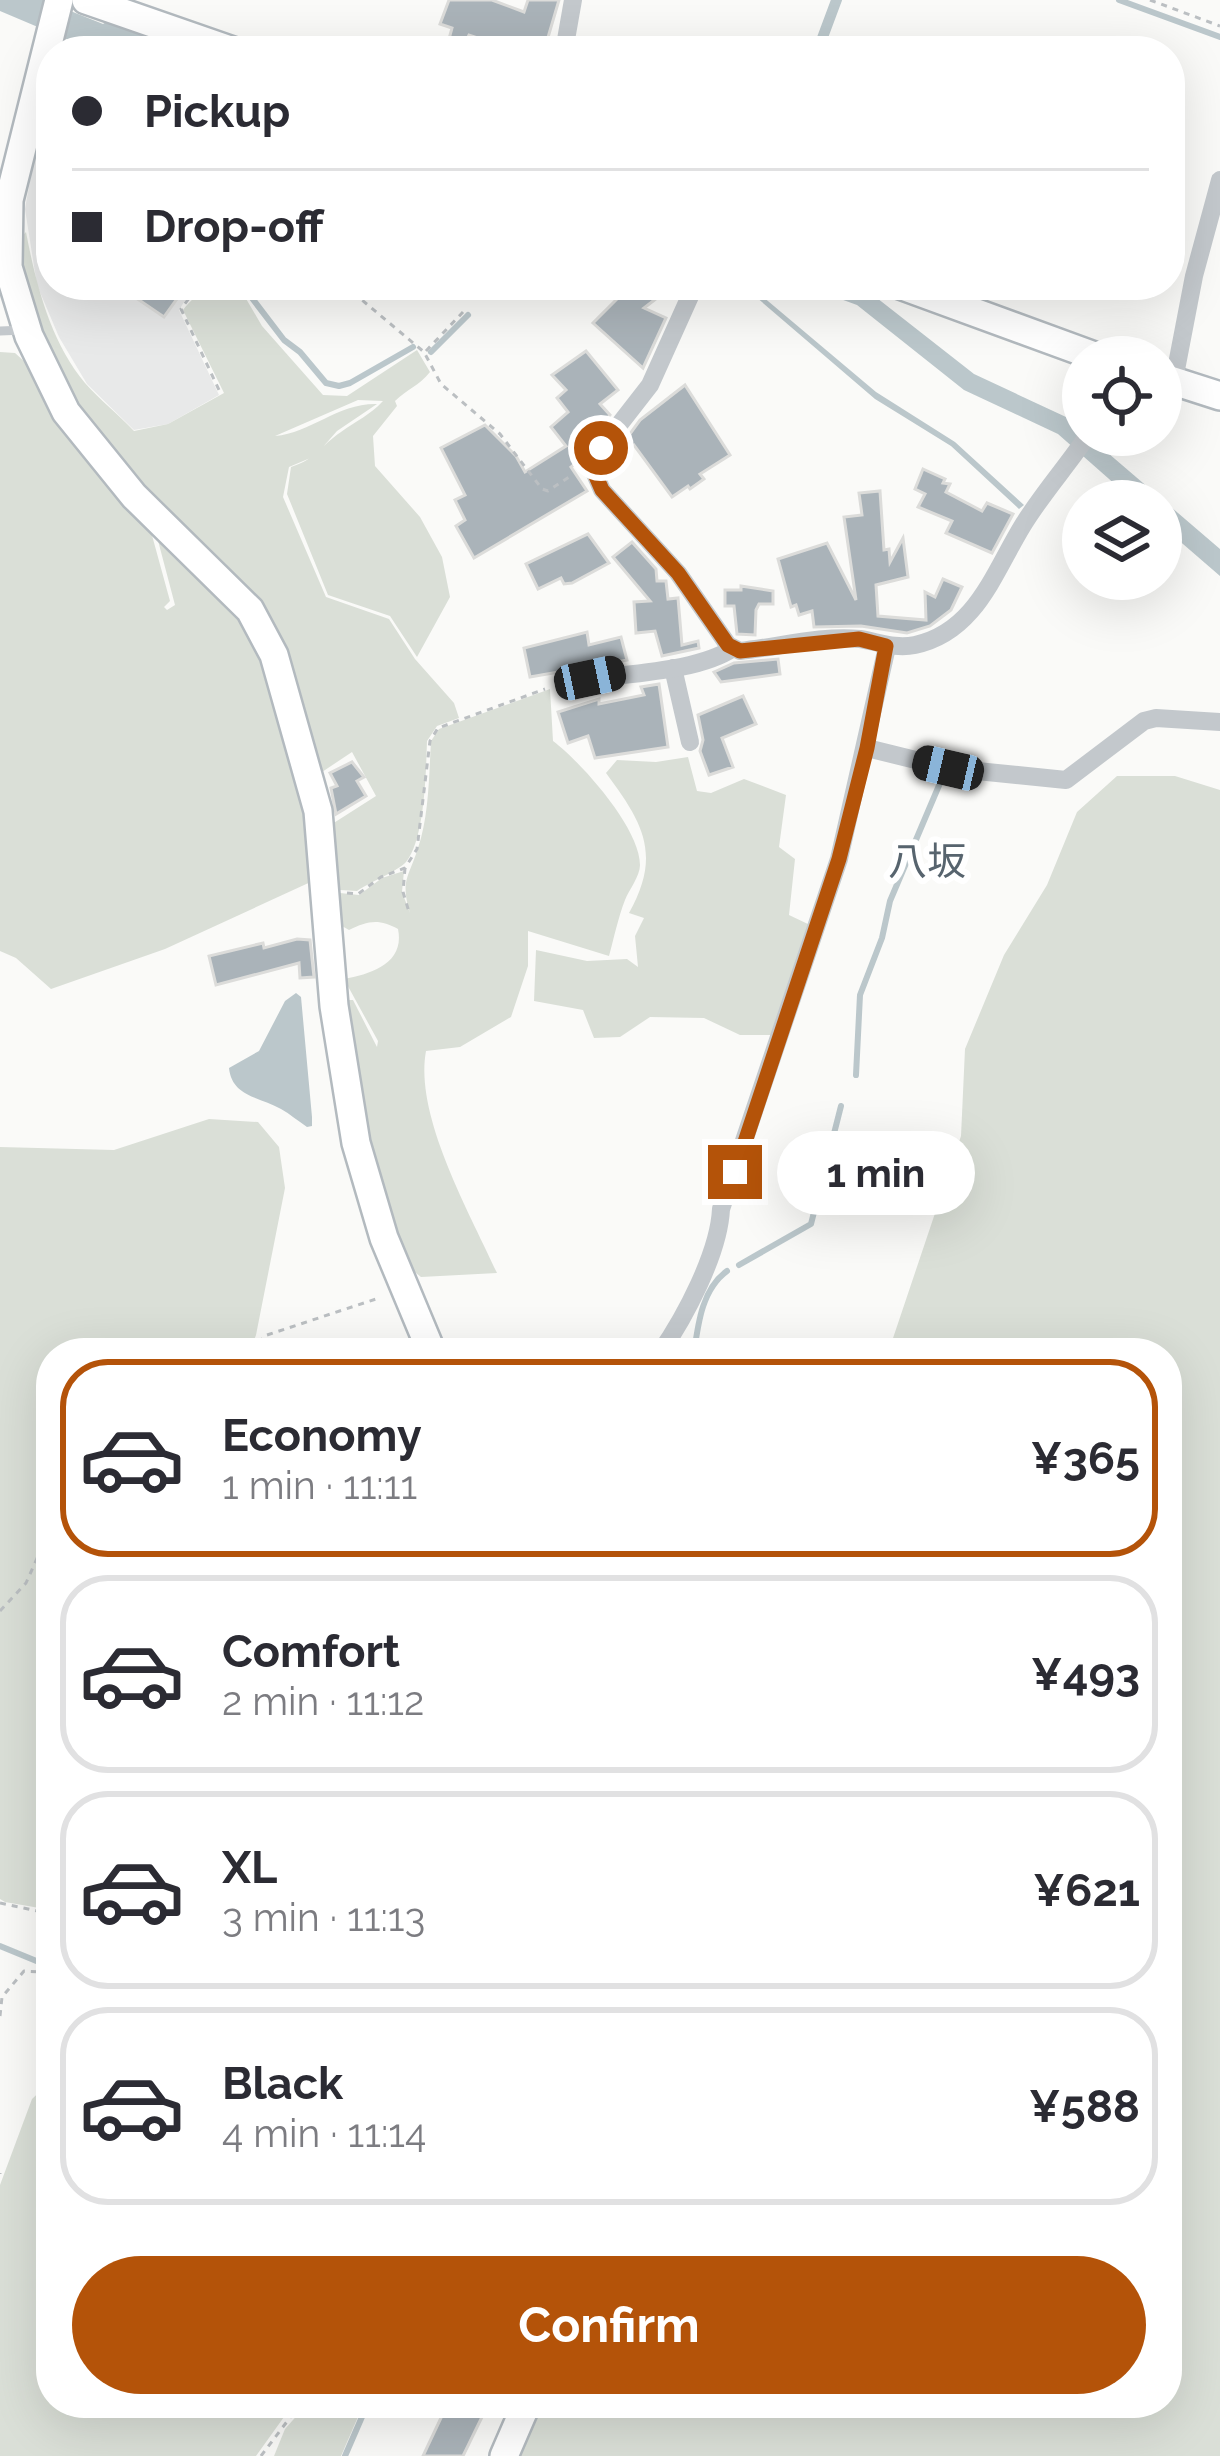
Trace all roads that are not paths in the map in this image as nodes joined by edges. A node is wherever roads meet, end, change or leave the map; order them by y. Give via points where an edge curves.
1 (59, 0) edge
2 (86, 0) edge
3 (574, 0) edge
4 (49, 36) edge
5 (190, 36) edge
6 (567, 36) edge
7 (36, 89) edge
8 (1220, 180) edge
9 (688, 300) edge
10 (941, 300) edge
11 (14, 331) edge
12 (1179, 336) edge
13 (1062, 344) edge
14 (1182, 384) edge
15 (1220, 396) edge
16 (1073, 456) edge
17 (886, 646) junction
18 (733, 647) junction
19 (673, 668) junction
20 (566, 683) road end
21 (1220, 722) edge
22 (690, 742) dead end
23 (867, 748) junction
24 (425, 1338) edge
25 (671, 1338) edge
26 (520, 2418) edge
27 (504, 2456) edge

1 - 4 street
2 - 5 street
3 - 6 street
7 - 11 street via 9,200
8 - 12 street
9 - 18 street via 650,385 592,467 602,490
10 - 13 street
11 - 24 street via 66,412 134,496 250,610 274,655 318,811 334,1006 356,1143
14 - 15 street
16 - 17 street via 977,606 933,639
17 - 18 street via 859,639
17 - 23 street
18 - 19 street
19 - 20 street
19 - 22 street
21 - 23 street via 1144,721 1078,774 1056,781
23 - 25 street via 720,1228
26 - 27 street

